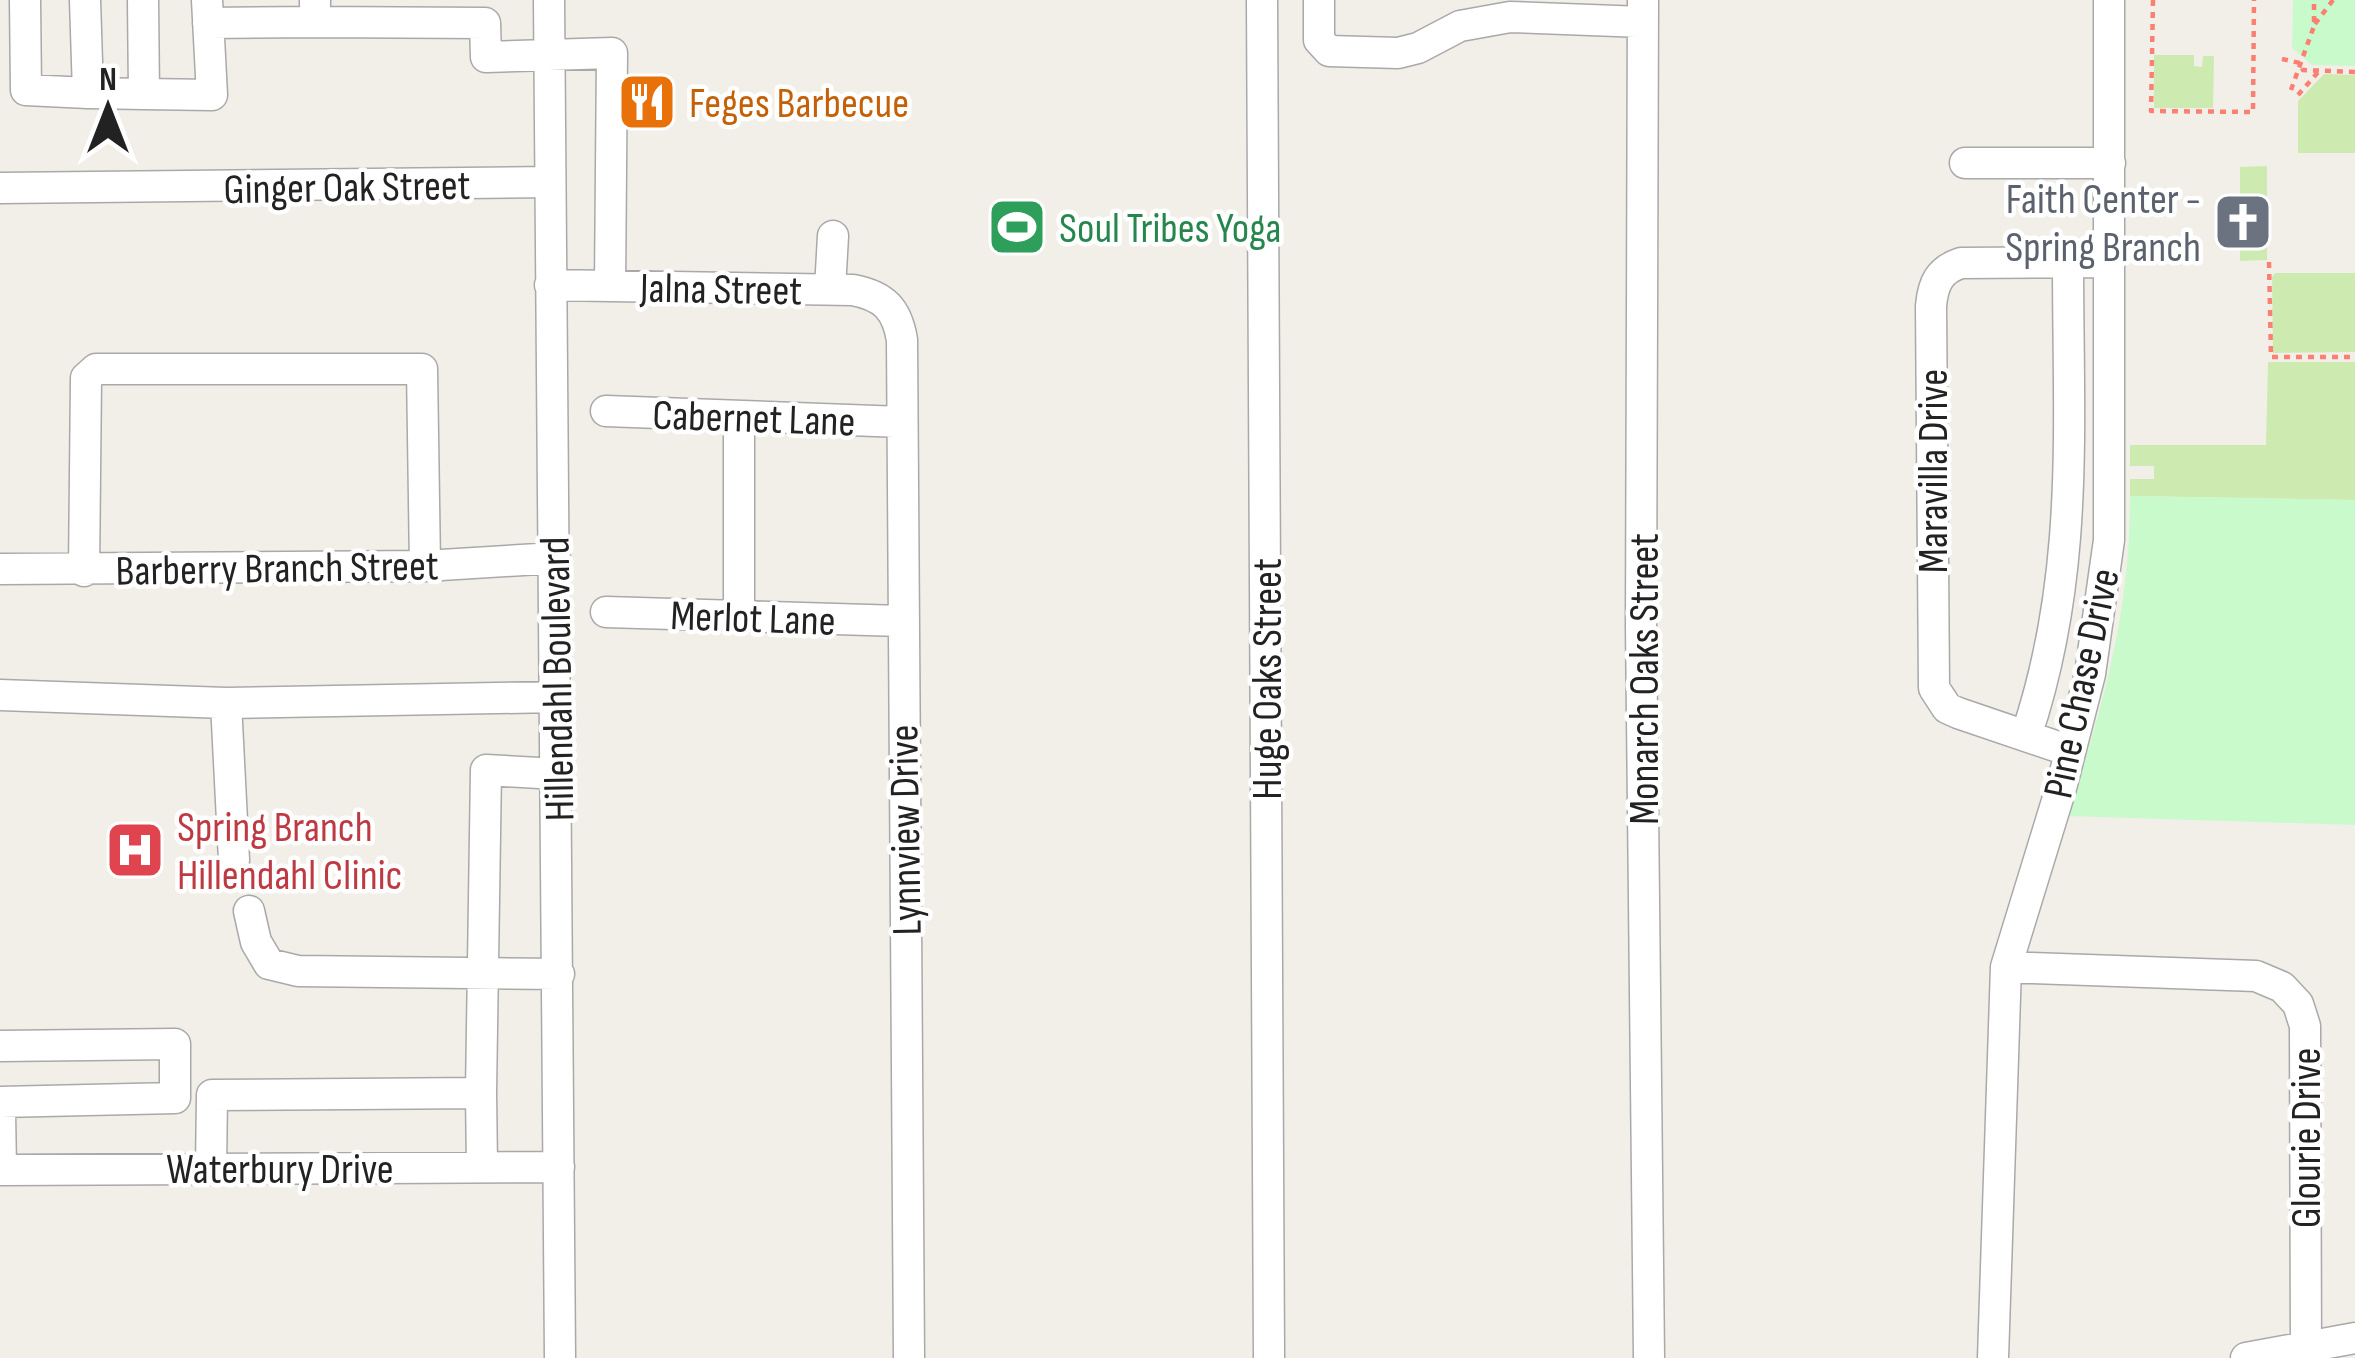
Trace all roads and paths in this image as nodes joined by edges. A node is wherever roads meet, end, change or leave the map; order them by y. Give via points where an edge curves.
1 (25, 0) edge
2 (85, 0) edge
3 (142, 0) edge
4 (549, 0) edge
5 (1262, 0) edge
6 (1319, 0) edge
7 (2109, 0) edge
8 (2153, 0) edge
9 (2254, 0) edge
10 (2314, 0) edge
11 (2333, 0) edge
12 (208, 11) edge
13 (245, 11) edge
14 (315, 11) edge
15 (485, 11) edge
16 (1643, 11) edge
17 (2314, 26) junction
18 (549, 55) junction
19 (2282, 59) dead end
20 (2300, 63) junction
21 (2319, 71) junction
22 (2355, 72) edge
23 (88, 93) junction
24 (144, 94) junction
25 (1965, 164) dead end
26 (2110, 164) junction
27 (550, 182) junction
28 (0, 188) edge
29 (833, 236) dead end
30 (2068, 262) junction
31 (2110, 262) junction
32 (2269, 262) dead end
33 (550, 285) junction
34 (610, 286) junction
35 (830, 289) junction
36 (889, 305) joint
37 (2355, 357) edge
38 (606, 411) dead end
39 (739, 416) junction
40 (902, 422) junction
41 (555, 558) junction
42 (425, 566) junction
43 (0, 569) edge
44 (84, 571) junction
45 (606, 612) dead end
46 (739, 616) junction
47 (901, 621) junction
48 (0, 695) edge
49 (556, 697) junction
50 (226, 703) junction
51 (2026, 736) junction
52 (2071, 751) junction
53 (557, 773) junction
54 (235, 860) tunnel mouth
55 (249, 911) tunnel mouth
56 (2006, 967) junction
57 (481, 973) junction
58 (559, 974) junction
59 (0, 1046) edge
60 (481, 1093) junction
61 (0, 1102) edge
62 (0, 1112) edge
63 (560, 1166) junction
64 (482, 1167) junction
65 (211, 1169) junction
66 (1, 1170) edge
67 (2355, 1338) edge
68 (2306, 1353) edge
69 (560, 1358) edge
70 (909, 1358) edge
71 (1269, 1358) edge
72 (1649, 1358) edge
73 (1993, 1358) edge
74 (2246, 1358) edge

1 - 23 street via 26,90
2 - 23 street
3 - 24 street
4 - 18 street, Hillendahl Boulevard
5 - 71 street, Huge Oaks Street
6 - 16 street via 1319,40 1329,51 1398,52 1460,26 1510,17
7 - 26 street, Pine Chase Drive
8 - 9 path via 2151,111 2253,112
10 - 17 path
11 - 17 path
12 - 13 street
12 - 24 street via 212,95
13 - 14 street
14 - 15 street
15 - 18 street via 486,57
16 - 72 street, Monarch Oaks Street
17 - 20 path
18 - 27 street, Hillendahl Boulevard
18 - 34 street via 612,52
19 - 20 path
20 - 21 path
20 - 21 path via 2294,92
21 - 22 path
23 - 24 street
25 - 26 street
26 - 31 street, Pine Chase Drive
27 - 28 street, Ginger Oak Street
27 - 33 street, Hillendahl Boulevard
29 - 35 street
30 - 31 street, Maravilla Drive
30 - 51 street via 2064,579
30 - 51 street, Maravilla Drive via 1961,263 1935,283 1931,306 1934,688 1947,708
31 - 52 street, Pine Chase Drive via 2109,540
32 - 37 path via 2271,357
33 - 34 street, Jalna Street
33 - 41 street, Hillendahl Boulevard
34 - 35 street, Jalna Street
35 - 36 street, Jalna Street via 873,293
36 - 40 street, Lynnview Drive via 902,340
38 - 39 street, Cabernet Lane
39 - 40 street, Cabernet Lane
39 - 46 street
40 - 47 street, Lynnview Drive
41 - 42 street, Barberry Branch Street
41 - 49 street, Hillendahl Boulevard
42 - 44 street, Barberry Branch Street
42 - 44 street via 422,369 97,369 86,378
43 - 44 street, Barberry Branch Street
45 - 46 street, Merlot Lane
46 - 47 street, Merlot Lane
47 - 70 street, Lynnview Drive
48 - 50 street
49 - 50 street
49 - 53 street, Hillendahl Boulevard
50 - 54 street
51 - 52 street, Maravilla Drive
52 - 56 street, Pine Chase Drive
53 - 57 street via 486,770
53 - 58 street, Hillendahl Boulevard
55 - 57 street via 269,964
56 - 68 street, Glourie Drive via 2257,976 2298,1004 2308,1057
56 - 73 street, Pine Chase Drive
57 - 58 street
57 - 60 street
58 - 63 street, Hillendahl Boulevard
59 - 61 street via 175,1044 175,1098
60 - 64 street
60 - 65 street via 212,1095
62 - 66 street
63 - 64 street, Waterbury Drive
63 - 69 street, Hillendahl Boulevard
64 - 65 street, Waterbury Drive
65 - 66 street, Waterbury Drive
67 - 68 street
68 - 74 street

